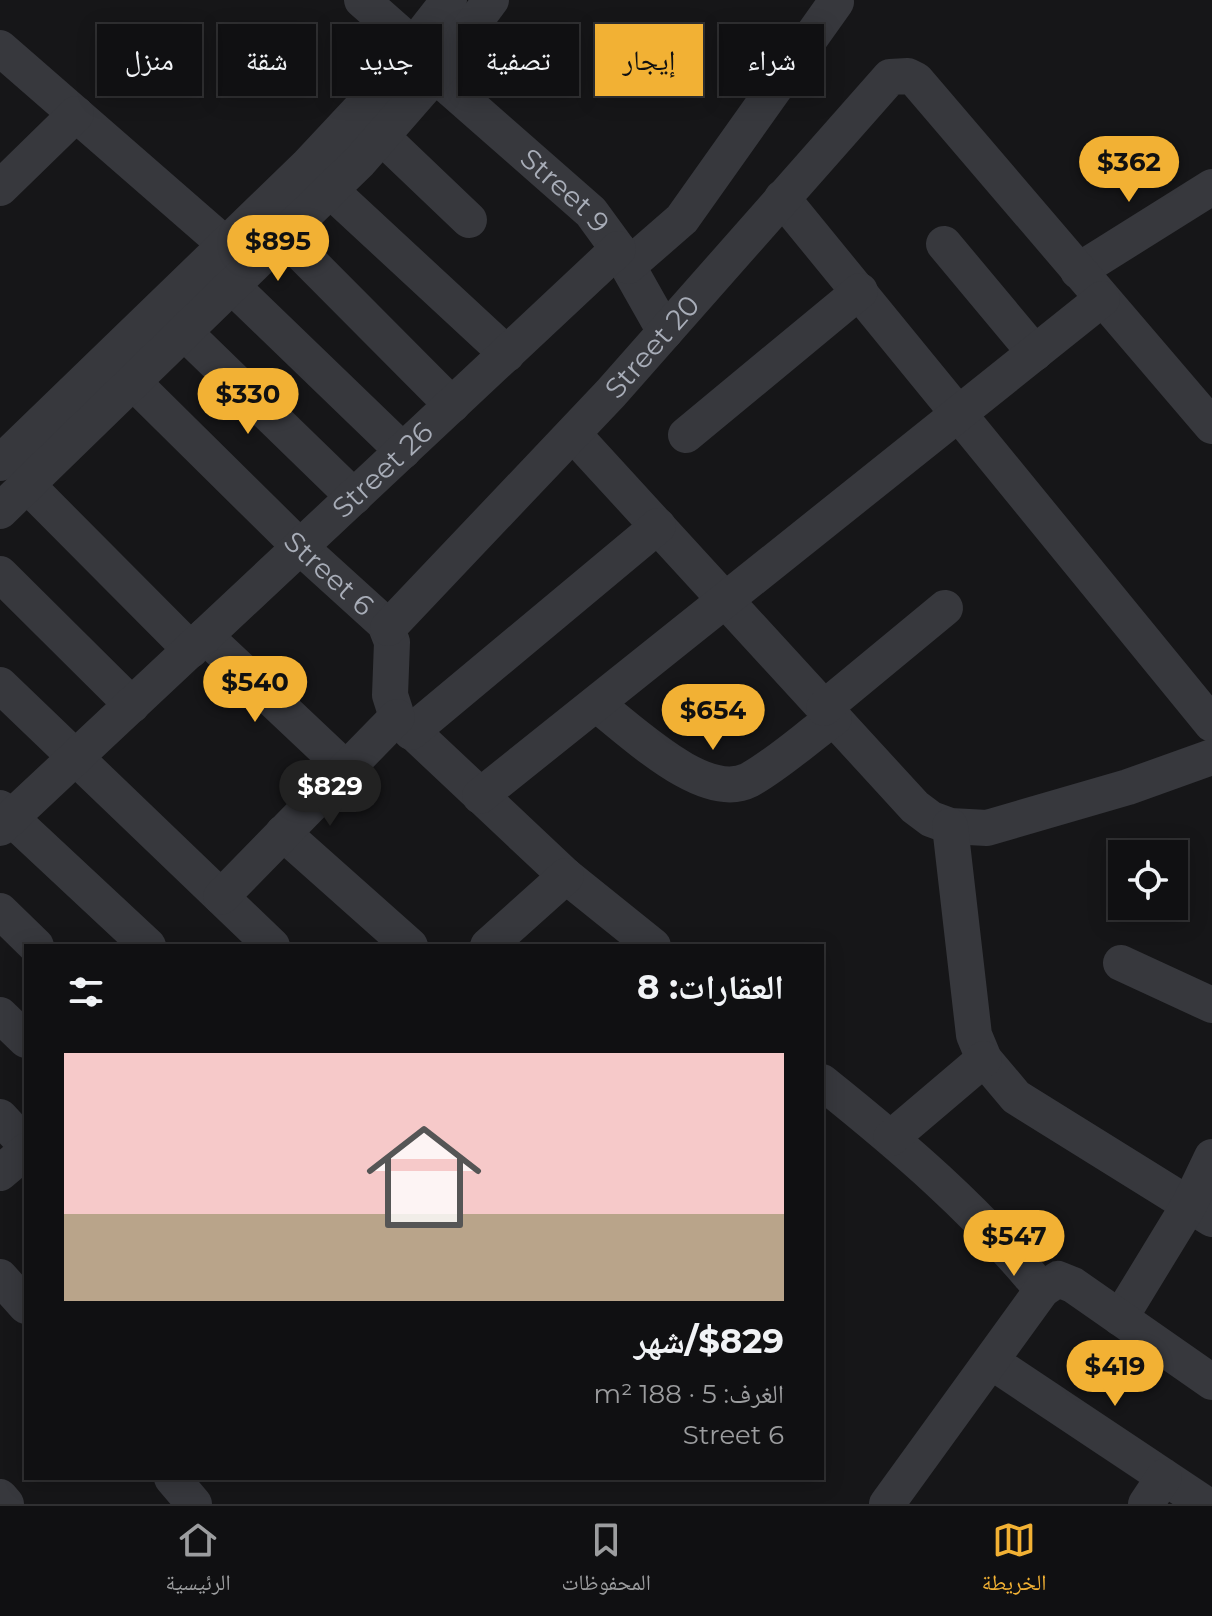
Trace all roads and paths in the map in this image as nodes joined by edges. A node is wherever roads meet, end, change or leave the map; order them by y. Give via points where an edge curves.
1 (362, 0) edge
2 (449, 0) edge
3 (491, 0) edge
4 (836, 2) dead end
5 (389, 24) edge
6 (431, 24) edge
7 (0, 48) edge
8 (442, 66) edge
9 (442, 81) edge
10 (371, 96) edge
11 (417, 96) edge
12 (76, 114) junction
13 (382, 137) junction
14 (1212, 187) edge
15 (0, 188) edge
16 (330, 190) junction
17 (782, 198) junction
18 (469, 220) dead end
19 (284, 236) junction
20 (944, 244) dead end
21 (226, 245) junction
22 (623, 258) junction
23 (1078, 271) junction
24 (232, 286) junction
25 (860, 291) junction
26 (1102, 299) junction
27 (184, 332) junction
28 (665, 332) junction
29 (1035, 353) junction
30 (507, 354) junction
31 (133, 382) junction
32 (452, 405) junction
33 (959, 414) junction
34 (1212, 426) edge
35 (573, 434) junction
36 (686, 435) dead end
37 (403, 451) junction
38 (8, 464) edge
39 (354, 497) junction
40 (0, 511) edge
41 (658, 526) junction
42 (299, 546) junction
43 (0, 574) edge
44 (726, 600) junction
45 (945, 608) dead end
46 (388, 628) junction
47 (198, 643) junction
48 (0, 685) edge
49 (596, 704) junction
50 (132, 705) junction
51 (829, 713) junction
52 (404, 724) junction
53 (1212, 724) edge
54 (1212, 757) edge
55 (75, 758) junction
56 (346, 769) junction
57 (480, 796) junction
58 (4, 818) edge
59 (950, 826) junction
60 (283, 833) junction
61 (566, 876) junction
62 (221, 897) junction
63 (0, 911) edge
64 (34, 944) edge
65 (146, 944) edge
66 (270, 944) edge
67 (408, 944) edge
68 (490, 944) edge
69 (651, 944) edge
70 (1121, 963) dead end
71 (1212, 1005) edge
72 (0, 1015) edge
73 (24, 1038) edge
74 (984, 1059) junction
75 (824, 1084) edge
76 (0, 1117) edge
77 (891, 1138) junction
78 (24, 1143) edge
79 (24, 1153) edge
80 (1212, 1157) edge
81 (0, 1173) edge
82 (1200, 1212) edge
83 (1042, 1290) junction
84 (1120, 1318) junction
85 (992, 1362) junction
86 (1212, 1382) edge
87 (174, 1480) edge
88 (1155, 1490) edge
89 (0, 1497) edge
90 (6, 1504) edge
91 (194, 1504) edge
92 (887, 1504) edge
93 (1205, 1504) edge

1 - 5 street
2 - 6 street
3 - 8 street
4 - 22 street, Street 26 via 682,219
7 - 12 street
9 - 22 street, Street 9 via 576,196
10 - 21 street
11 - 13 street
12 - 15 street
12 - 21 street
13 - 16 street
13 - 18 street
14 - 23 street
16 - 19 street
16 - 30 street
17 - 23 street, Street 20 via 883,81 899,75 916,80
17 - 25 street
17 - 28 street, Street 20
19 - 24 street
19 - 32 street
20 - 29 street
21 - 38 street
22 - 28 street, Street 9
22 - 30 street, Street 26
23 - 26 street
24 - 27 street
24 - 37 street
25 - 33 street
25 - 36 street
26 - 29 street
26 - 34 street
27 - 31 street
27 - 39 street
28 - 35 street, Street 20
29 - 33 street
30 - 32 street, Street 26
31 - 38 street
31 - 42 street, Street 6
32 - 37 street, Street 26
33 - 44 street
33 - 53 street
35 - 41 street
35 - 46 street, Street 20
37 - 39 street, Street 26
38 - 40 street
38 - 47 street
39 - 42 street, Street 26
41 - 44 street
41 - 52 street
42 - 46 street, Street 6
42 - 47 street, Street 26
43 - 50 street
44 - 49 street
44 - 51 street
45 - 51 street
46 - 52 street, Street 6 via 390,703
47 - 50 street, Street 26
47 - 56 street
48 - 55 street
49 - 51 street via 691,774 719,785 748,780
49 - 57 street
50 - 55 street, Street 26
51 - 59 street via 915,807
52 - 56 street
52 - 57 street
54 - 59 street via 987,828
55 - 58 street, Street 26
55 - 62 street
56 - 60 street
57 - 61 street
58 - 65 street
59 - 74 street via 974,1035
60 - 62 street
60 - 67 street
61 - 68 street
61 - 69 street
62 - 66 street
63 - 64 street
70 - 71 street
72 - 73 street
74 - 77 street
74 - 82 street via 1016,1097
75 - 77 street
76 - 78 street
77 - 83 street via 971,1209
79 - 81 street
80 - 82 street
82 - 84 street
83 - 84 street via 1065,1280
83 - 85 street
84 - 86 street
85 - 88 street
85 - 92 street
87 - 91 street
88 - 93 street
89 - 90 street

